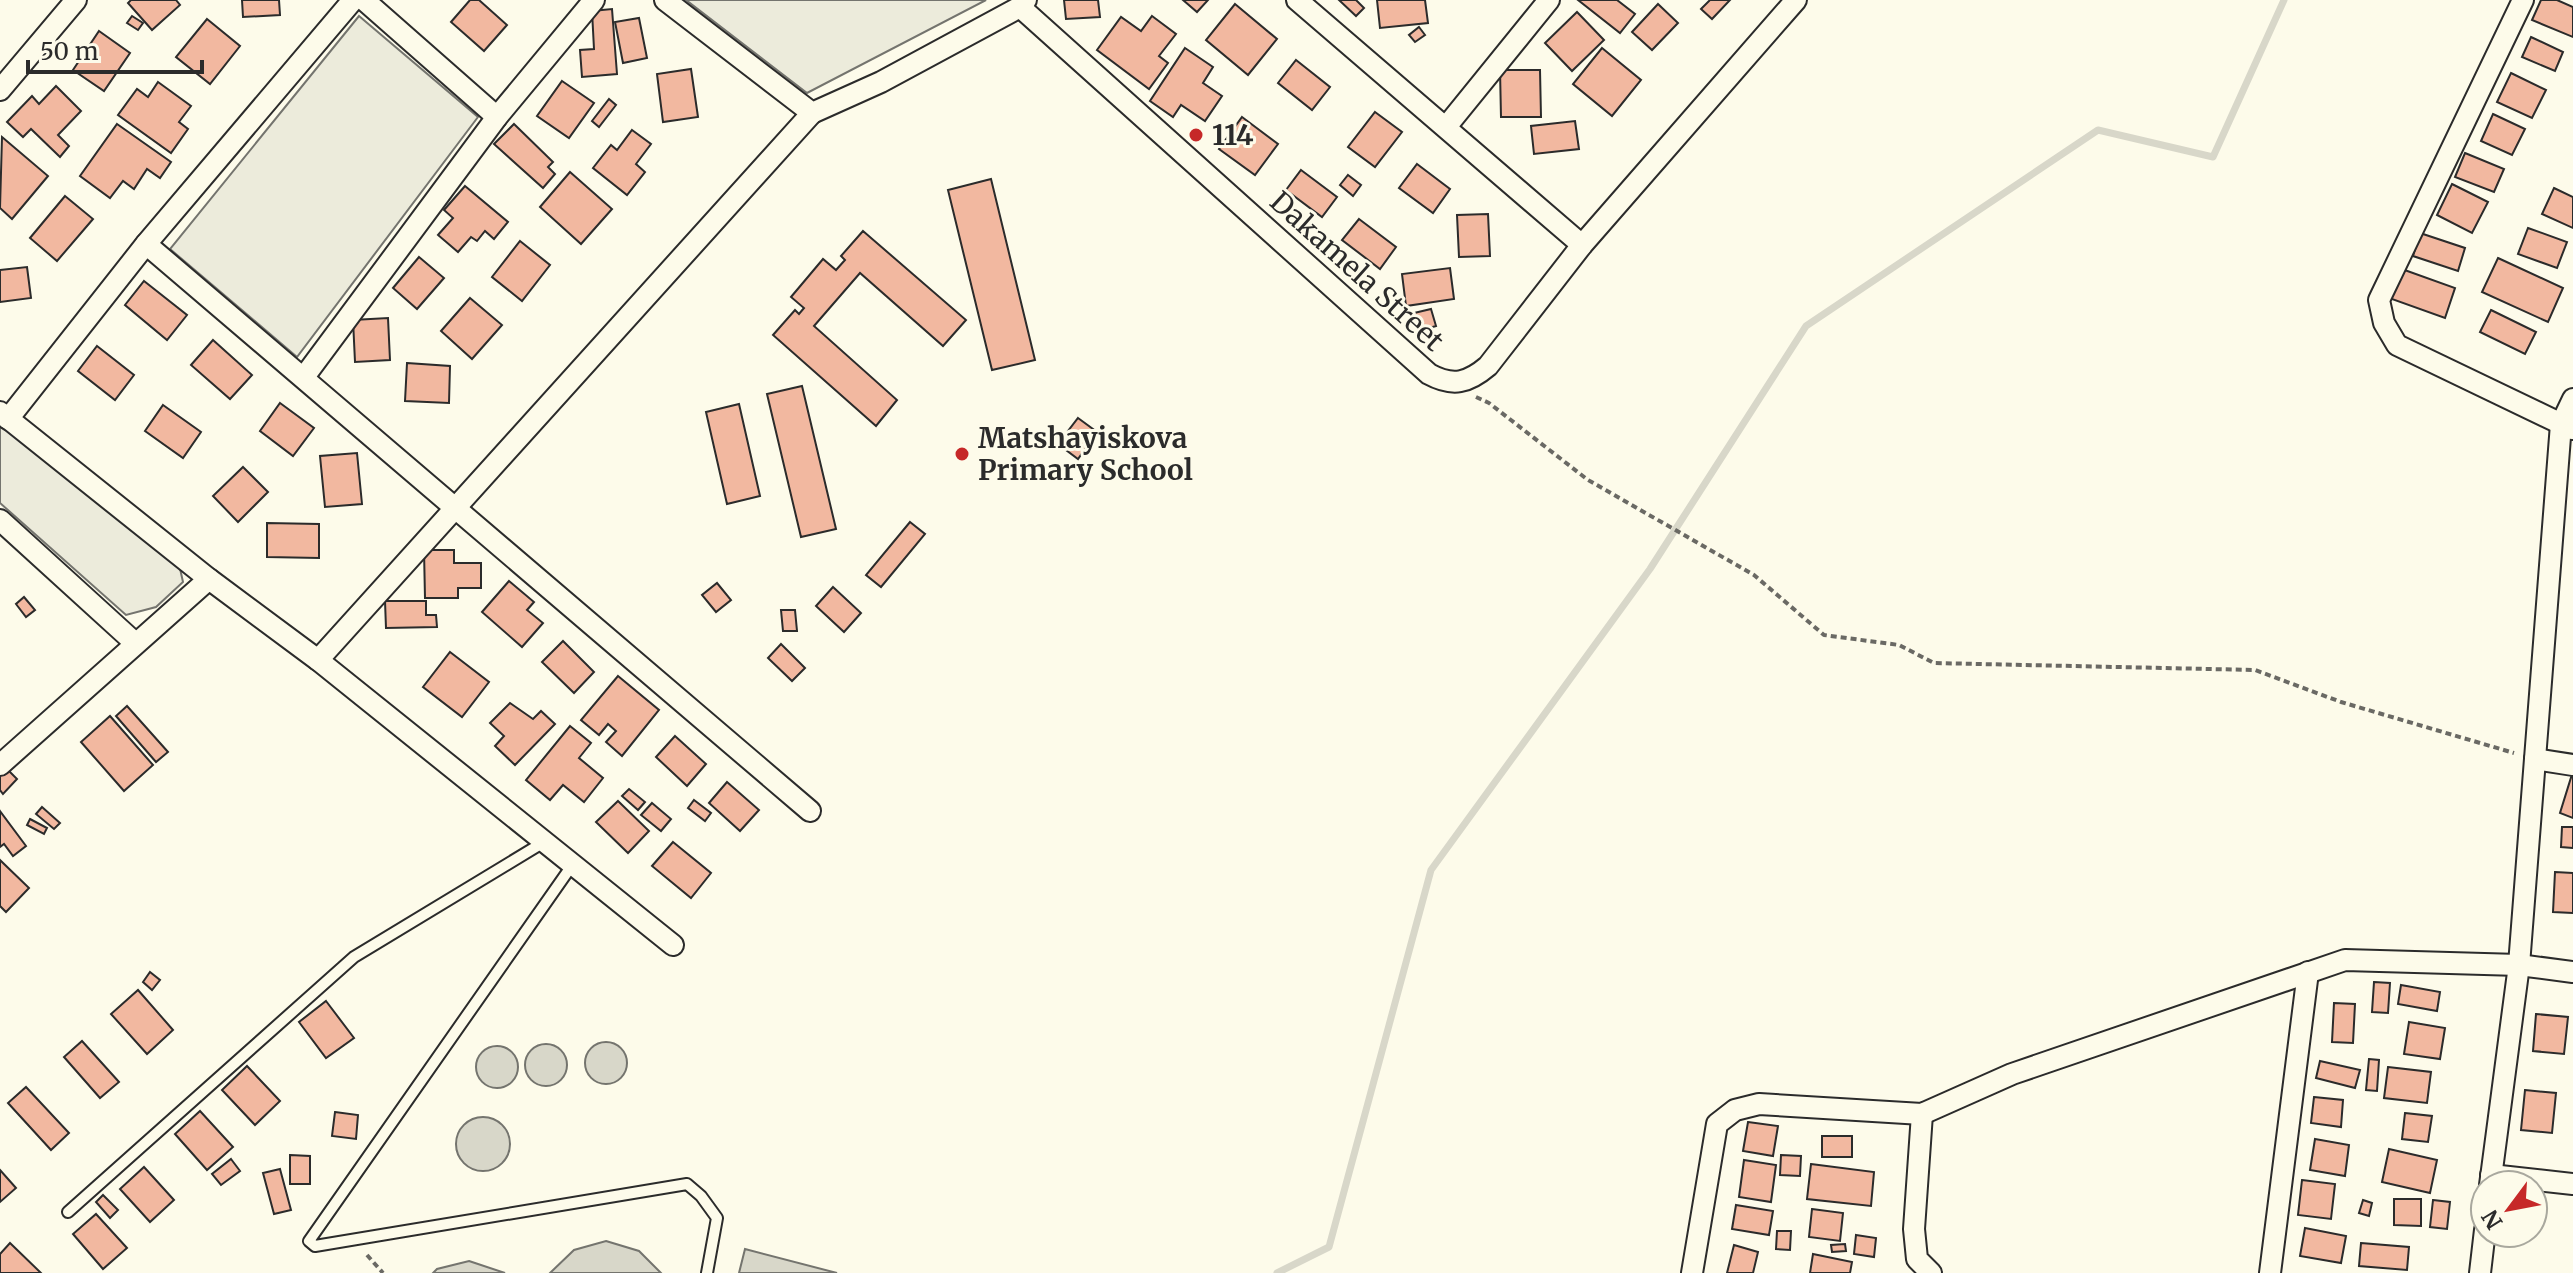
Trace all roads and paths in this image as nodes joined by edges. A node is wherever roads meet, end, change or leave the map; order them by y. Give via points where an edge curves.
1 (76, 0) edge
2 (353, 0) edge
3 (364, 0) edge
4 (594, 0) edge
5 (665, 0) edge
6 (1297, 0) edge
7 (1549, 0) edge
8 (1796, 0) edge
9 (2523, 0) edge
10 (1023, 4) edge
11 (0, 90) edge
12 (812, 113) junction
13 (497, 117) junction
14 (1446, 127) junction
15 (146, 244) junction
16 (1582, 245) junction
17 (304, 377) junction
18 (1445, 382) junction
19 (2573, 399) edge
20 (4, 416) edge
21 (2567, 427) edge
22 (453, 506) junction
23 (0, 520) edge
24 (209, 579) junction
25 (134, 642) junction
26 (318, 660) junction
27 (2535, 759) junction
28 (0, 765) edge
29 (2573, 765) edge
30 (810, 811) dead end
31 (546, 841) junction
32 (573, 864) junction
33 (673, 945) dead end
34 (2519, 965) junction
35 (2308, 972) junction
36 (2573, 972) edge
37 (1922, 1114) junction
38 (2492, 1169) edge
39 (2549, 1183) edge
40 (2573, 1184) edge
41 (68, 1212) dead end
42 (2483, 1249) edge
43 (707, 1273) edge
44 (1692, 1273) edge
45 (1931, 1273) edge
46 (2270, 1273) edge
47 (2480, 1273) edge

1 - 11 street
2 - 15 street
3 - 13 street
4 - 13 street
5 - 12 street
6 - 14 street
7 - 14 street
8 - 16 street, Dakamela Street
9 - 21 street via 2379,300 2397,345
10 - 12 street via 881,82
10 - 18 street, Dakamela Street via 1429,374
12 - 22 street
13 - 17 street
14 - 16 street
15 - 17 street
15 - 20 street
16 - 18 street, Dakamela Street via 1488,366 1474,378
17 - 22 street
18 - 27 path via 1489,403 1588,480 1754,575 1824,635 1899,645 1934,663 2255,670 2341,702
19 - 21 street
20 - 24 street
21 - 27 street
22 - 26 street
22 - 30 street
23 - 25 street
24 - 25 street
24 - 26 street
25 - 28 street
26 - 31 street
27 - 29 street
27 - 34 street
31 - 32 street
31 - 41 lane via 354,957
32 - 33 street
32 - 43 lane via 309,1241 315,1246 687,1184 717,1218
34 - 35 street via 2345,960
34 - 36 street
34 - 38 street
35 - 37 street via 2012,1074
35 - 46 street
37 - 44 street via 1759,1104 1725,1116 1717,1124
37 - 45 street via 1914,1229 1917,1259
39 - 40 street
42 - 47 street

